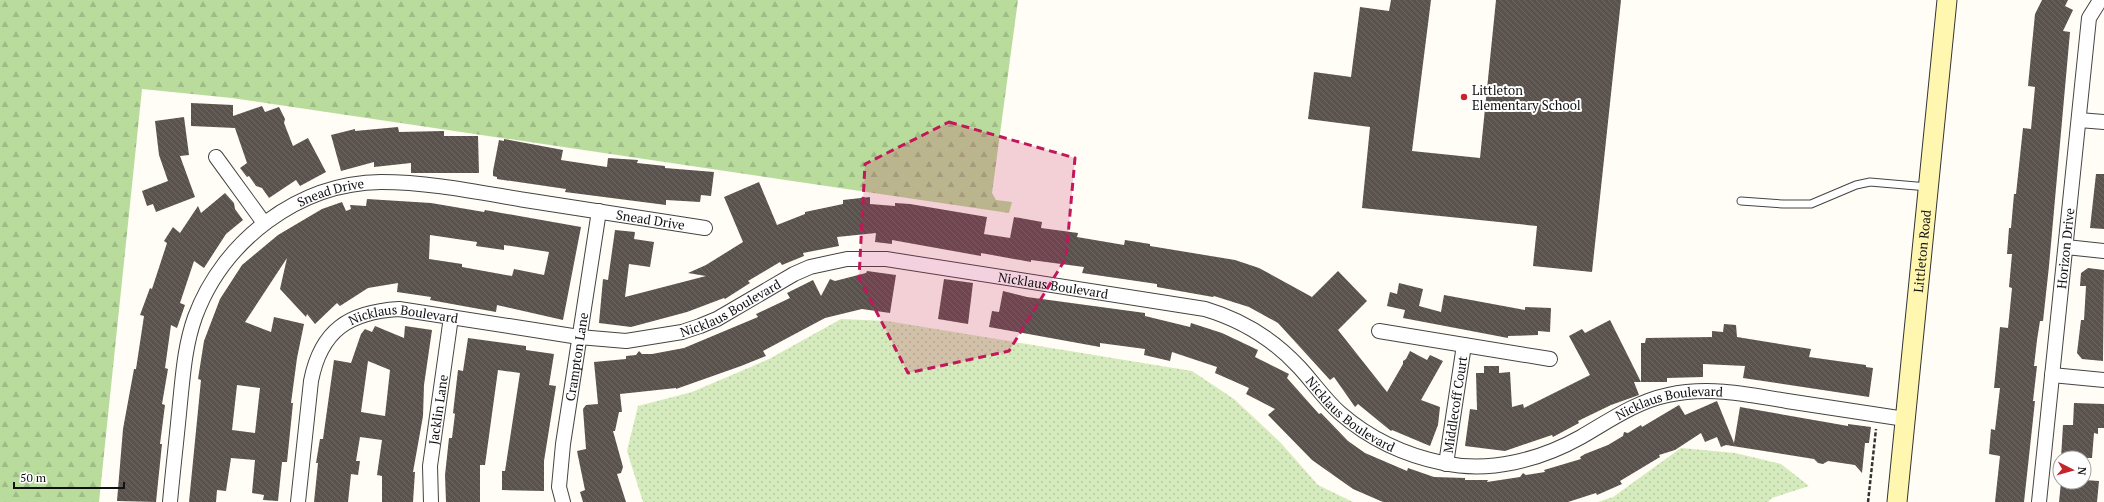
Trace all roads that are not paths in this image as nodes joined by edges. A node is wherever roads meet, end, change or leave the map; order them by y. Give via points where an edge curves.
1 (1947, 0) edge
2 (2104, 0) edge
3 (2079, 120) junction
4 (2104, 122) edge
5 (216, 157) dead end
6 (1928, 187) junction
7 (1742, 201) dead end
8 (599, 211) junction
9 (264, 223) junction
10 (705, 228) dead end
11 (2066, 247) junction
12 (2104, 251) edge
13 (451, 317) junction
14 (1379, 332) dead end
15 (579, 337) junction
16 (1464, 345) junction
17 (1550, 359) dead end
18 (2052, 376) junction
19 (2104, 380) edge
20 (1905, 419) junction
21 (1446, 464) junction
22 (170, 502) edge
23 (298, 502) edge
24 (431, 502) edge
25 (563, 502) edge
26 (1897, 502) edge
27 (2039, 502) edge

1 - 6 street, Littleton Road
2 - 3 street, Horizon Drive via 2099,2 2089,18
3 - 4 street
3 - 11 street, Horizon Drive
5 - 9 street
6 - 7 lane via 1870,182 1856,184 1811,204
6 - 20 street, Littleton Road
8 - 9 street, Snead Drive via 446,188 380,182 335,189 311,197 279,212
8 - 10 street, Snead Drive
8 - 15 street, Crampton Lane
9 - 22 street, Snead Drive via 228,259 210,285 195,318 185,356
11 - 12 street
11 - 18 street, Horizon Drive
13 - 15 street, Nicklaus Boulevard
13 - 23 street, Nicklaus Boulevard via 399,309 380,310 344,323 330,335 316,359 311,381
13 - 24 street, Jacklin Lane via 430,466
14 - 16 street, Middlecoff Court
15 - 21 street, Nicklaus Boulevard via 626,341 682,332 717,319 794,274 828,262 866,258 931,265 1190,306 1221,314 1271,341 1300,368 1340,413 1366,434 1398,451
15 - 25 street, Crampton Lane via 559,487
16 - 17 street, Middlecoff Court
16 - 21 street, Middlecoff Court
18 - 19 street
18 - 27 street, Horizon Drive
20 - 21 street, Nicklaus Boulevard via 1724,391 1686,392 1651,399 1564,446 1533,458 1486,466
20 - 26 street, Littleton Road

